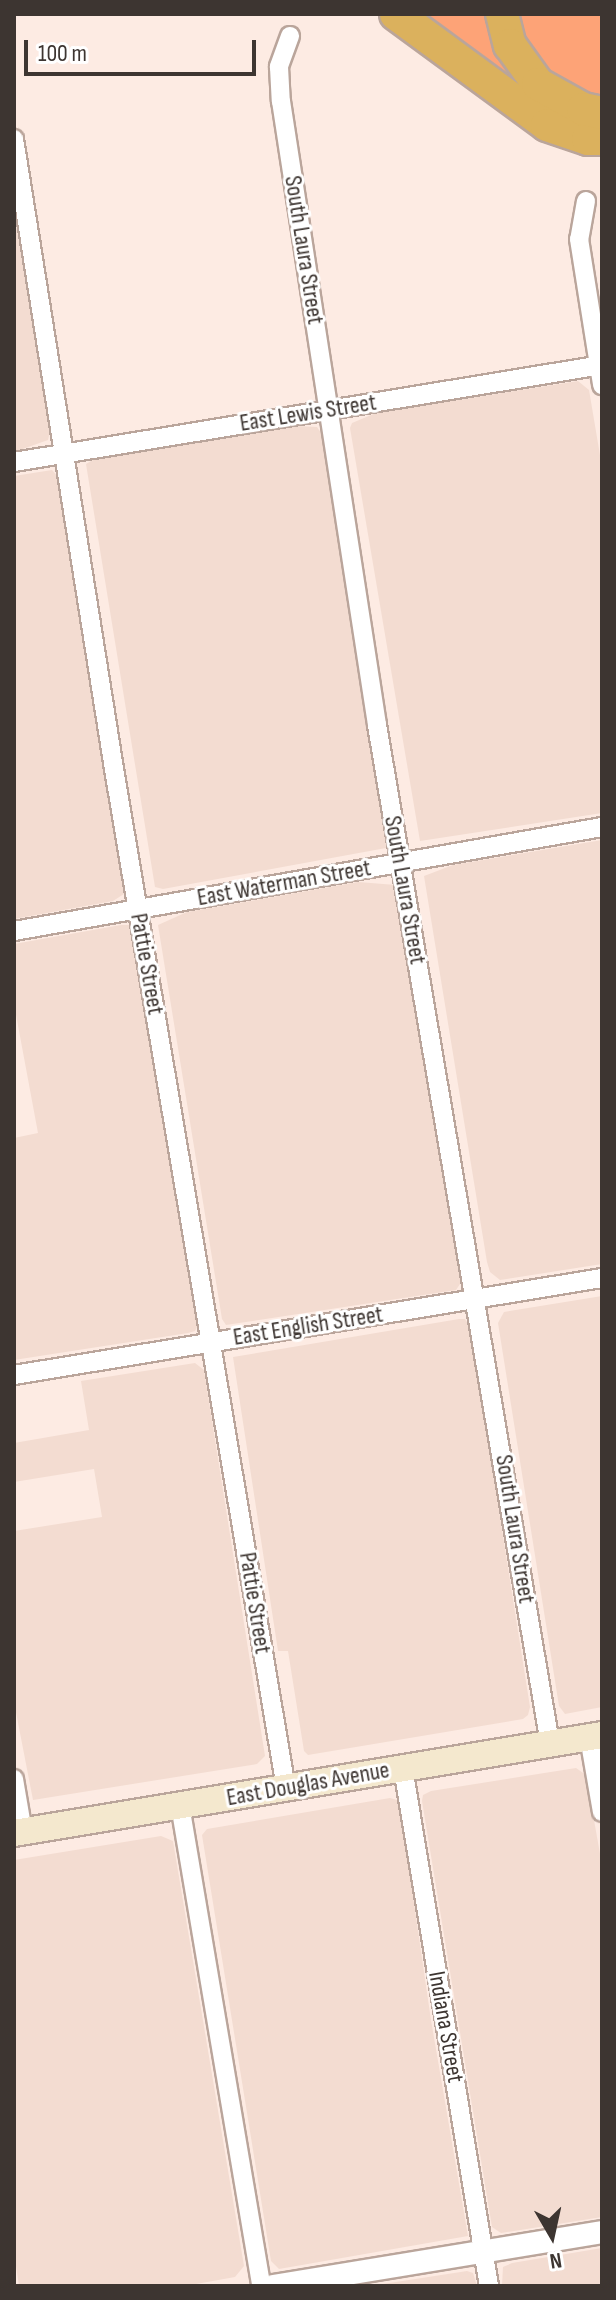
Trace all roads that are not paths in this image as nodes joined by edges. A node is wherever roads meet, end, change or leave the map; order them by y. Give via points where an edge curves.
1 (396, 14) edge
2 (502, 14) edge
3 (290, 36) dead end
4 (602, 113) edge
5 (14, 139) edge
6 (602, 139) edge
7 (586, 201) dead end
8 (600, 366) edge
9 (602, 385) edge
10 (329, 409) junction
11 (64, 454) junction
12 (14, 462) edge
13 (602, 827) edge
14 (401, 862) junction
15 (137, 909) junction
16 (14, 931) edge
17 (602, 1278) edge
18 (476, 1298) junction
19 (213, 1342) junction
20 (14, 1375) edge
21 (596, 1736) edge
22 (550, 1744) junction
23 (403, 1768) junction
24 (14, 1779) edge
25 (286, 1788) junction
26 (180, 1805) junction
27 (602, 1812) edge
28 (18, 1832) edge
29 (602, 2232) edge
30 (484, 2251) junction
31 (261, 2286) edge
32 (273, 2286) edge
33 (489, 2286) edge

1 - 6 highway via 547,125
2 - 4 highway via 510,45 538,84 583,109
3 - 10 street, South Laura Street via 279,67 281,101
5 - 11 street, Pattie Street
7 - 8 street via 579,239
8 - 9 street
8 - 10 street, East Lewis Street
10 - 11 street, East Lewis Street
10 - 14 street, South Laura Street
11 - 12 street, East Lewis Street
11 - 15 street, Pattie Street
13 - 14 street, East Waterman Street
14 - 15 street, East Waterman Street
14 - 18 street, South Laura Street
15 - 16 street, East Waterman Street
15 - 19 street, Pattie Street
17 - 18 street, East English Street
18 - 19 street, East English Street
18 - 22 street, South Laura Street
19 - 20 street, East English Street
19 - 25 street, Pattie Street
21 - 22 main road, East Douglas Avenue
21 - 27 street
22 - 23 main road, East Douglas Avenue
23 - 25 main road, East Douglas Avenue
23 - 30 street, Indiana Street
24 - 28 street
25 - 26 main road, East Douglas Avenue
26 - 28 main road, East Douglas Avenue
26 - 31 street
29 - 30 street
30 - 32 street
30 - 33 street, Indiana Street

